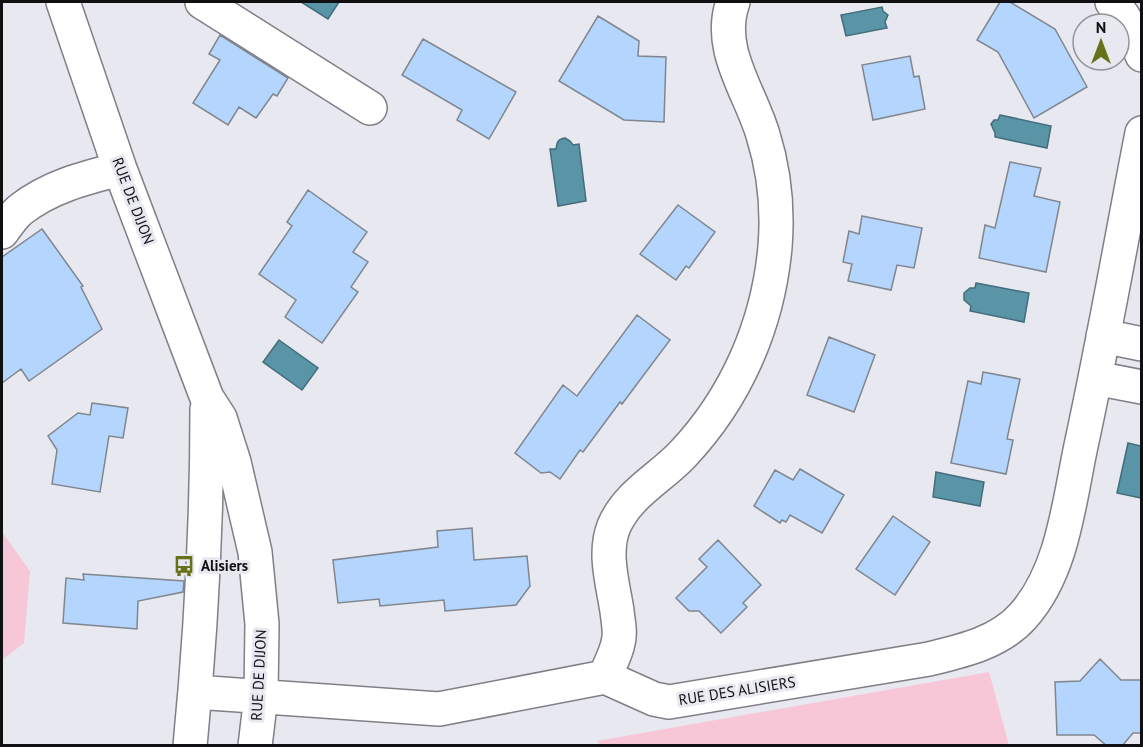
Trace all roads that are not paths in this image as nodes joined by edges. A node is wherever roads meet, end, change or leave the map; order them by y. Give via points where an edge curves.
1 (63, 2) edge
2 (202, 2) edge
3 (733, 2) edge
4 (1112, 2) edge
5 (1142, 55) edge
6 (370, 108) dead end
7 (1142, 133) edge
8 (120, 169) junction
9 (2, 232) edge
10 (1103, 336) junction
11 (1142, 344) edge
12 (1095, 378) junction
13 (1142, 387) edge
14 (207, 398) junction
15 (605, 676) junction
16 (195, 692) junction
17 (261, 696) junction
18 (190, 746) edge
19 (255, 746) edge

1 - 8 street, RUE DE DIJON
2 - 6 street
3 - 15 street via 727,25 730,52 759,122 771,167 776,226 769,288 758,330 725,400 681,456 627,502 613,529 609,560 618,643
4 - 5 street via 1125,18
7 - 10 street, RUE DES ALISIERS
8 - 9 street via 41,195 18,212
8 - 14 street, RUE DE DIJON
10 - 11 street
10 - 12 street, RUE DES ALISIERS
12 - 13 street
12 - 15 street, RUE DES ALISIERS via 1052,572 1034,603 1005,631 970,649 940,656 677,701 654,699
14 - 16 street, RUE DE DIJON via 207,511
14 - 17 street, RUE DE DIJON via 220,418 234,462 255,552 262,624
15 - 17 street via 439,709
16 - 17 street
16 - 18 street, RUE DE DIJON
17 - 19 street, RUE DE DIJON

